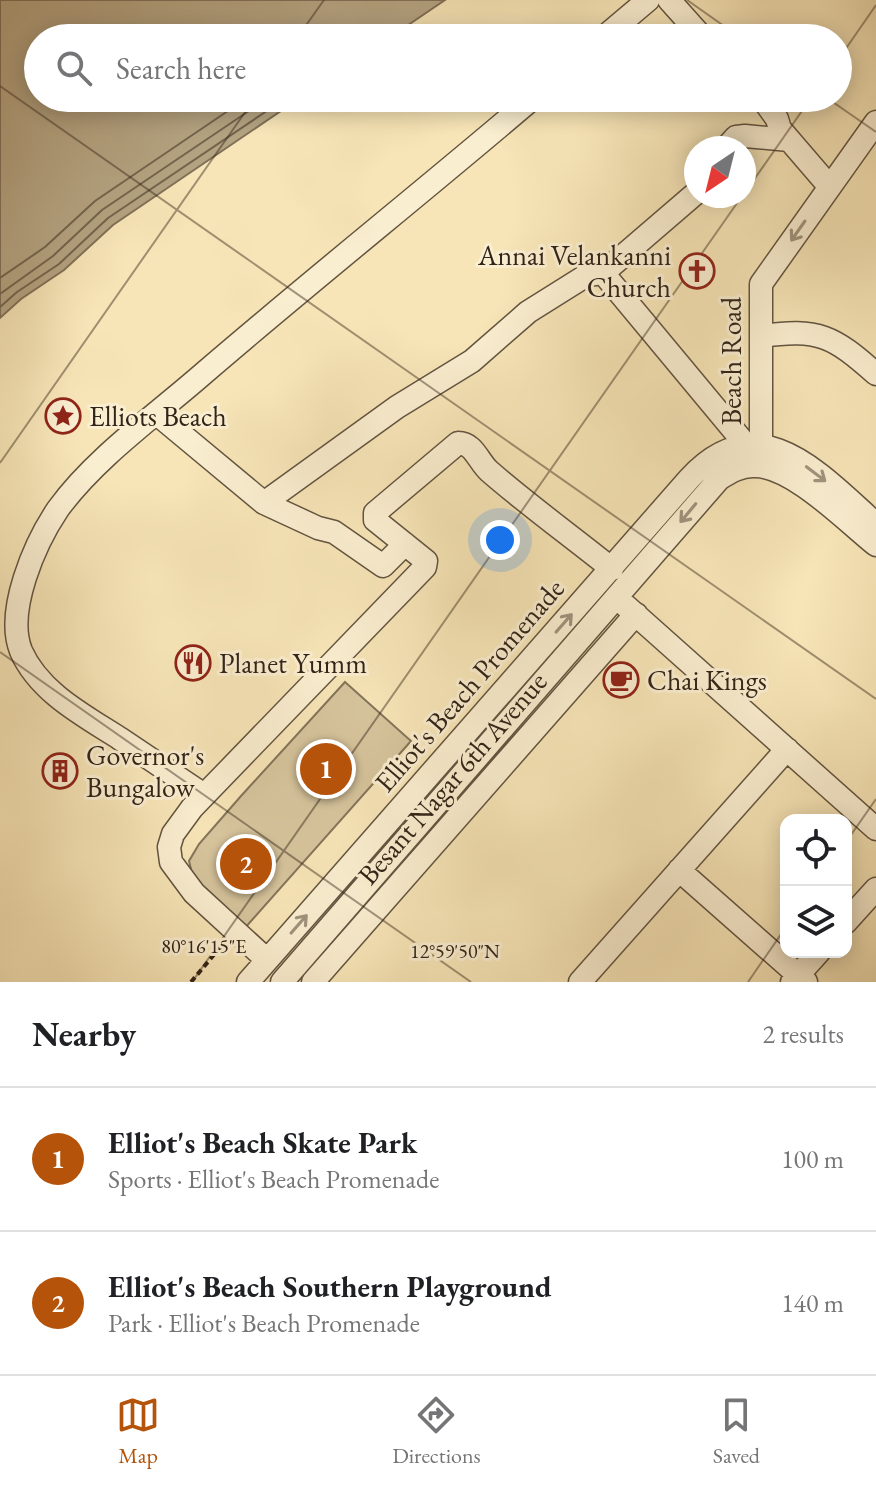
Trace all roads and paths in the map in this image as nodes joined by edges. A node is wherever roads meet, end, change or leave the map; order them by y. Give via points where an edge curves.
1 (648, 0) edge
2 (669, 0) edge
3 (620, 24) edge
4 (690, 24) edge
5 (516, 112) edge
6 (771, 112) edge
7 (876, 122) edge
8 (756, 137) edge
9 (789, 140) junction
10 (829, 186) junction
11 (684, 203) edge
12 (603, 273) junction
13 (761, 336) junction
14 (876, 374) edge
15 (157, 414) junction
16 (751, 452) junction
17 (264, 503) junction
18 (876, 524) edge
19 (405, 544) junction
20 (876, 545) edge
21 (606, 576) junction
22 (617, 598) junction
23 (636, 614) junction
24 (787, 749) junction
25 (204, 795) junction
26 (876, 829) edge
27 (679, 870) junction
28 (876, 889) edge
29 (852, 915) edge
30 (235, 931) junction
31 (815, 958) edge
32 (267, 960) junction
33 (799, 980) edge
34 (191, 982) edge
35 (248, 982) edge
36 (282, 982) edge
37 (313, 982) edge
38 (580, 982) edge

1 - 3 street
2 - 4 street
5 - 15 street
6 - 9 street
7 - 10 street, Beach Road
8 - 9 street
9 - 10 street
10 -> 13 street, Beach Road via 761,284
11 - 12 street
12 - 16 street
12 - 17 street via 587,275 528,312 472,361
13 - 14 street via 819,334
13 - 16 street, Beach Road
15 - 17 street
15 - 25 street via 95,468 57,511 35,550 16,632 31,669 59,698
16 -> 18 street via 779,450 796,458
16 - 20 street
16 - 21 street, Elliot's Beach Promenade via 717,453 702,464
16 -> 22 street, Elliot's Beach Promenade via 705,493
17 - 19 street via 334,532 383,566
19 - 21 street via 374,515 464,443
19 - 25 street via 426,561 421,573
21 - 22 street
32 -> 21 street, Elliot's Beach Promenade
22 - 23 street
22 - 36 street, Elliot's Beach Promenade
23 - 24 street
23 - 37 street, Besant Nagar 6th Avenue
24 - 26 street
24 - 27 street
25 - 30 street via 173,834 171,862 194,893
27 - 33 street
27 - 38 street
28 - 29 street
30 - 32 street
30 - 34 path
31 - 33 street
32 - 35 street, Elliot's Beach Promenade

